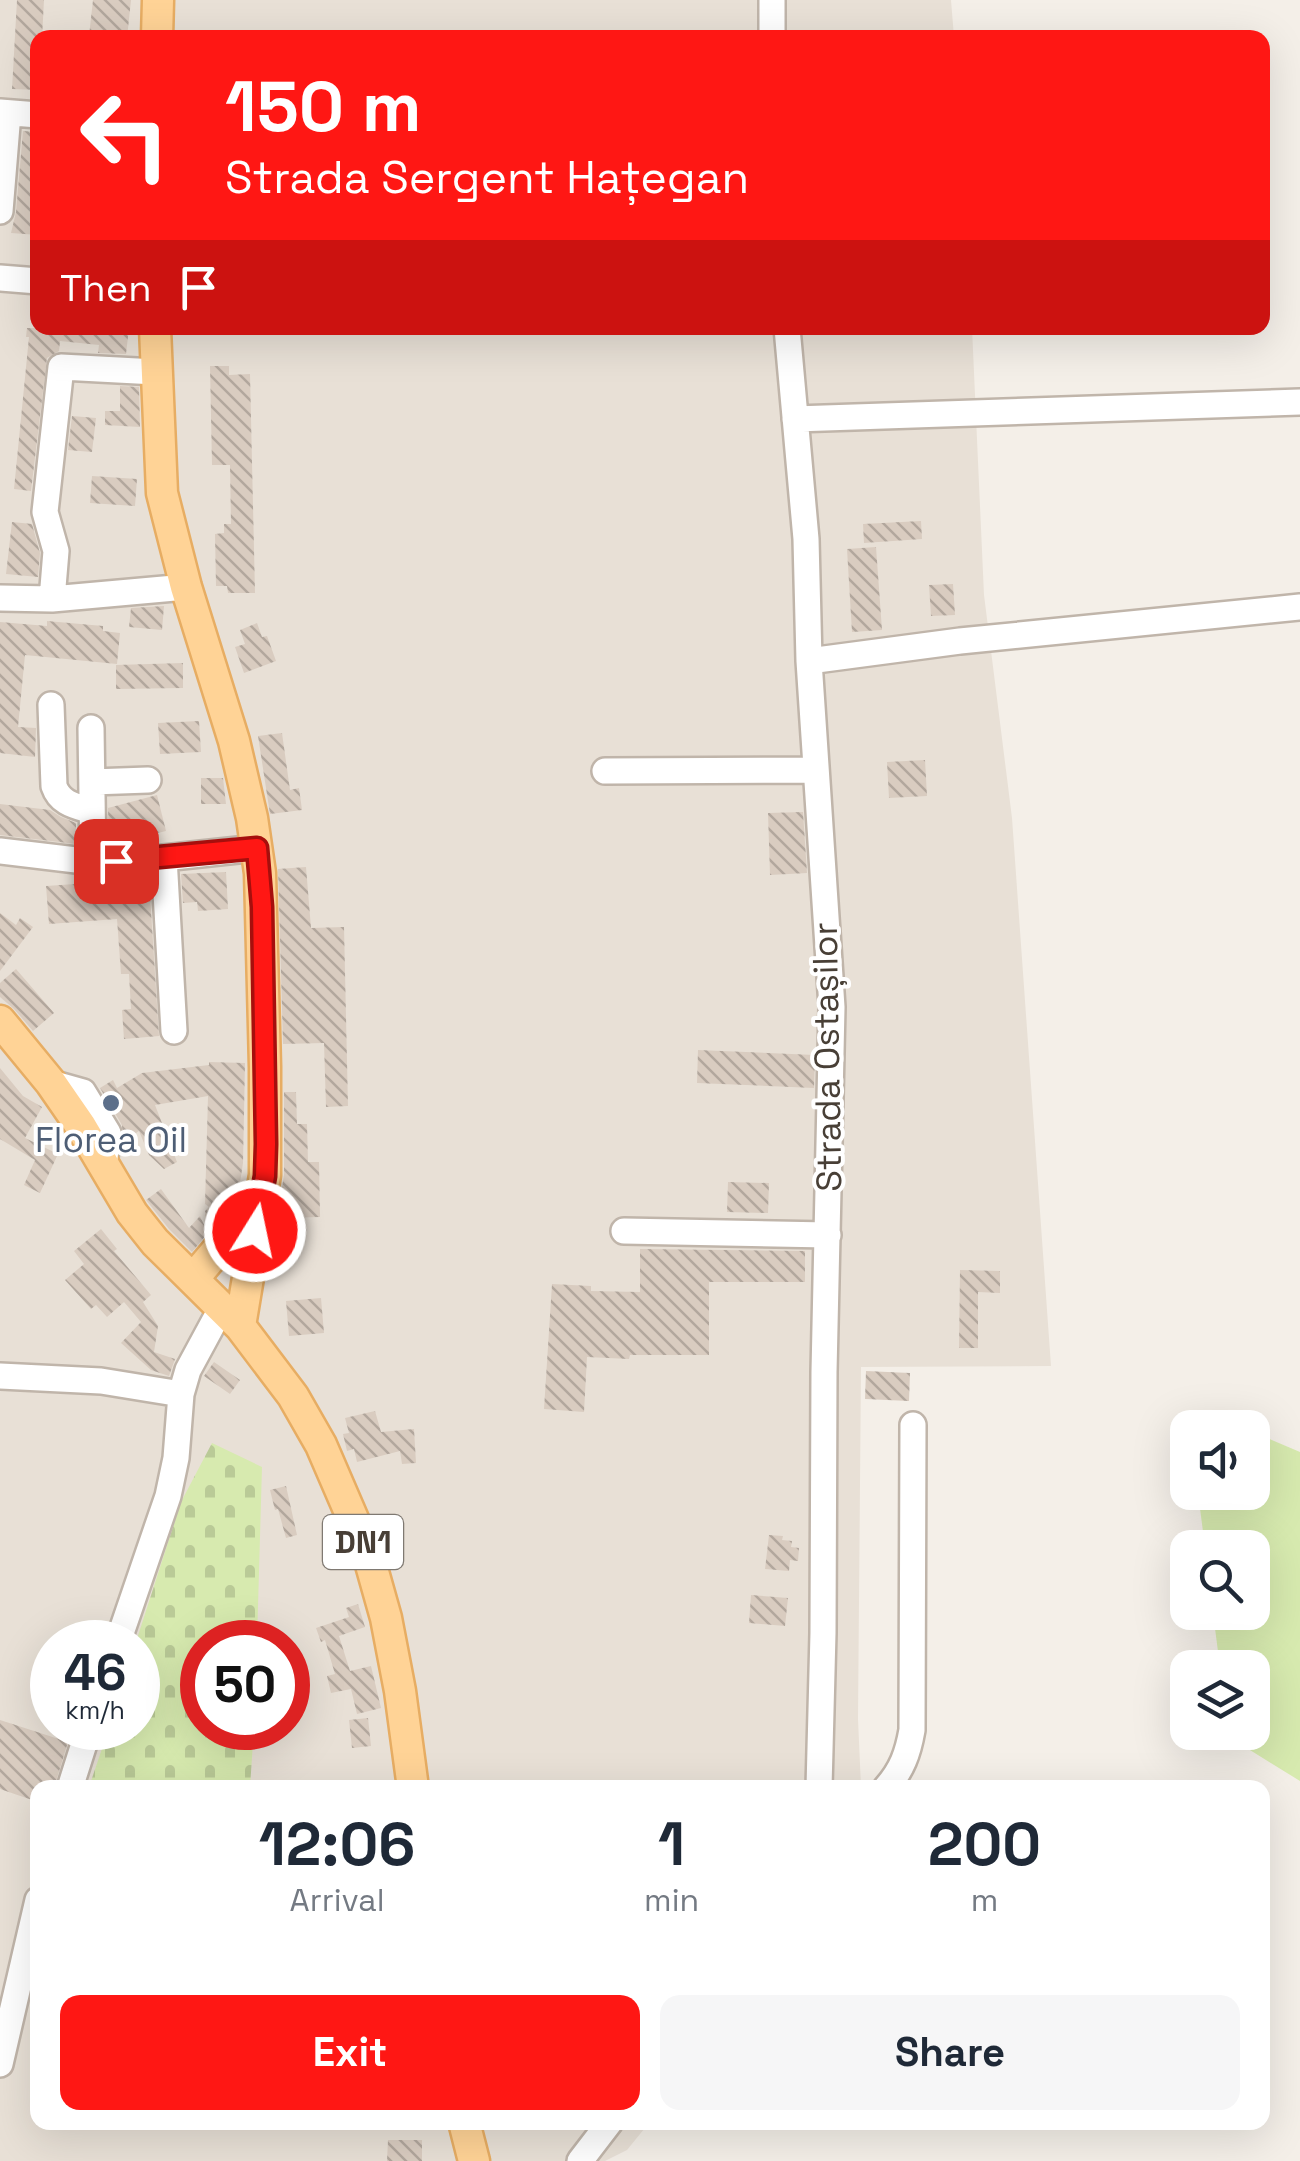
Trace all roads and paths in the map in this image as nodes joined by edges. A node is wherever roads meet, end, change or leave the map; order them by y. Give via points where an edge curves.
1 (158, 0) edge
2 (772, 0) edge
3 (158, 30) edge
4 (772, 30) edge
5 (4, 112) edge
6 (30, 114) edge
7 (0, 211) edge
8 (0, 278) edge
9 (30, 280) edge
10 (156, 335) edge
11 (787, 335) edge
12 (156, 372) junction
13 (1300, 402) edge
14 (796, 419) junction
15 (186, 587) junction
16 (0, 598) edge
17 (52, 599) junction
18 (1300, 607) edge
19 (809, 661) junction
20 (50, 704) dead end
21 (92, 728) dead end
22 (816, 770) junction
23 (606, 771) dead end
24 (148, 780) dead end
25 (92, 782) junction
26 (92, 811) junction
27 (257, 848) junction
28 (0, 851) edge
29 (164, 858) junction
30 (93, 862) junction
31 (0, 1020) edge
32 (174, 1031) dead end
33 (260, 1200) junction
34 (624, 1230) dead end
35 (828, 1235) junction
36 (192, 1279) junction
37 (231, 1316) junction
38 (0, 1376) edge
39 (181, 1394) junction
40 (914, 1425) dead end
41 (126, 1620) edge
42 (81, 1750) edge
43 (72, 1780) edge
44 (412, 1780) edge
45 (819, 1780) edge
46 (893, 1780) edge
47 (30, 1935) edge
48 (0, 2064) edge
49 (466, 2130) edge
50 (604, 2130) edge
51 (474, 2161) edge
52 (580, 2161) edge

1 - 3 main road
2 - 4 street
5 - 6 street
5 - 7 street
8 - 9 street
10 - 12 main road
11 - 14 street, Strada Ostașilor
12 - 15 main road via 162,493
12 - 17 street via 61,367 45,512 56,551
13 - 14 street
14 - 19 street, Strada Ostașilor
15 - 17 street
15 - 27 main road via 234,741
16 - 17 street
18 - 19 street
19 - 22 street, Strada Ostașilor
20 - 26 street via 57,794 62,802
21 - 25 street
22 - 23 street
22 - 35 street, Strada Ostașilor via 832,1008
24 - 25 street
25 - 26 street
26 - 30 street
27 - 29 street
27 - 33 main road via 266,1067
28 - 30 street
29 - 30 street
29 - 32 street
31 - 36 main road, DN1 via 80,1124 144,1228
33 - 36 main road
33 - 37 main road
34 - 35 street
35 - 45 street, Strada Ostașilor
36 - 37 main road, DN1
37 - 39 street via 194,1358
37 - 44 main road, DN1 via 293,1396 368,1554 386,1618
38 - 39 street
39 - 41 street via 168,1496
40 - 46 street via 912,1730
42 - 43 street
47 - 48 street
49 - 51 main road
50 - 52 street

